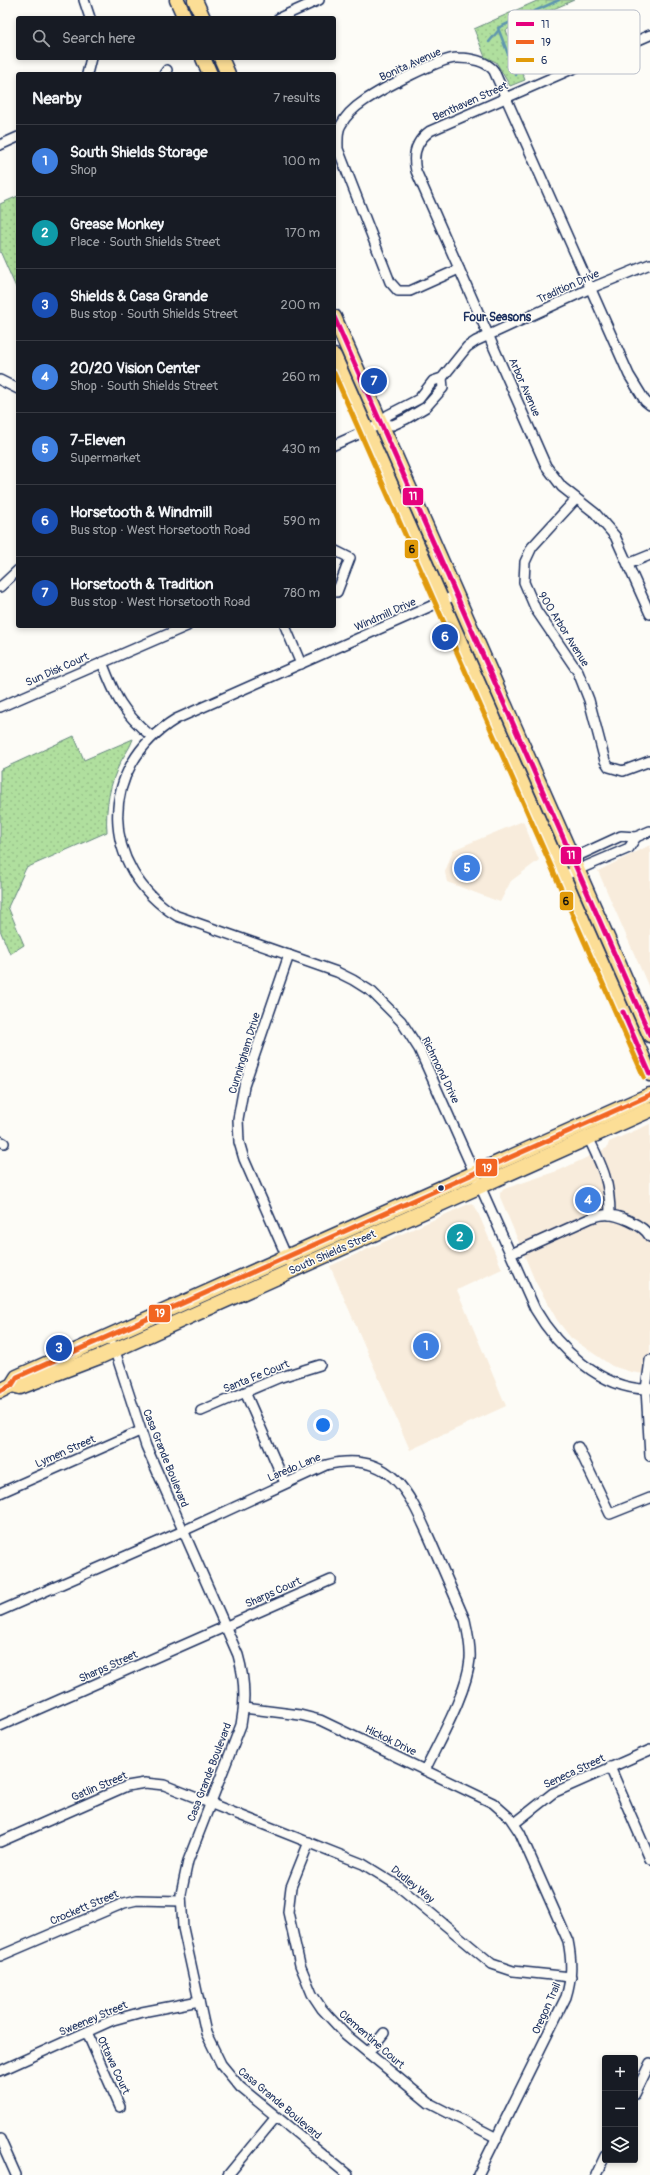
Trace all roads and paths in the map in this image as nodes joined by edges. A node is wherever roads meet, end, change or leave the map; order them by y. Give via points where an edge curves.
1 (84, 0) edge
2 (177, 0) edge
3 (195, 0) edge
4 (320, 0) edge
5 (89, 16) edge
6 (184, 16) edge
7 (202, 16) edge
8 (283, 16) edge
9 (650, 35) edge
10 (640, 39) edge
11 (90, 60) edge
12 (204, 60) edge
13 (222, 60) edge
14 (88, 72) edge
15 (209, 72) edge
16 (227, 72) edge
17 (561, 74) edge
18 (506, 98) junction
19 (16, 138) edge
20 (0, 145) edge
21 (416, 148) joint
22 (650, 264) edge
23 (459, 269) junction
24 (591, 288) junction
25 (336, 322) edge
26 (488, 335) junction
27 (336, 360) edge
28 (0, 380) edge
29 (16, 388) edge
30 (650, 404) edge
31 (381, 424) junction
32 (367, 430) junction
33 (336, 444) edge
34 (576, 499) junction
35 (336, 551) edge
36 (650, 555) edge
37 (628, 564) junction
38 (16, 572) edge
39 (0, 587) edge
40 (336, 591) edge
41 (456, 596) junction
42 (442, 601) junction
43 (650, 614) edge
44 (182, 628) edge
45 (286, 628) edge
46 (102, 662) junction
47 (301, 664) junction
48 (0, 707) edge
49 (151, 736) junction
50 (650, 760) edge
51 (650, 831) edge
52 (636, 837) junction
53 (575, 864) junction
54 (560, 870) junction
55 (289, 955) junction
56 (650, 1035) edge
57 (650, 1074) edge
58 (650, 1095) edge
59 (650, 1110) edge
60 (589, 1139) junction
61 (478, 1180) junction
62 (610, 1215) junction
63 (649, 1233) edge
64 (510, 1254) junction
65 (289, 1264) junction
66 (109, 1336) junction
67 (115, 1350) junction
68 (650, 1360) edge
69 (320, 1365) dead end
70 (6, 1388) edge
71 (648, 1389) edge
72 (245, 1392) junction
73 (202, 1411) dead end
74 (140, 1430) junction
75 (578, 1448) dead end
76 (650, 1456) edge
77 (285, 1483) junction
78 (0, 1493) edge
79 (650, 1498) edge
80 (183, 1531) junction
81 (331, 1580) dead end
82 (0, 1611) edge
83 (226, 1627) junction
84 (244, 1708) junction
85 (0, 1726) edge
86 (650, 1750) edge
87 (610, 1767) junction
88 (425, 1770) junction
89 (210, 1803) junction
90 (515, 1824) junction
91 (0, 1842) edge
92 (309, 1842) junction
93 (650, 1859) edge
94 (181, 1901) junction
95 (0, 1956) edge
96 (571, 1977) junction
97 (198, 2001) junction
98 (87, 2033) junction
99 (384, 2033) dead end
100 (368, 2053) junction
101 (650, 2063) edge
102 (0, 2071) edge
103 (636, 2091) edge
104 (120, 2107) dead end
105 (276, 2117) junction
106 (498, 2138) junction
107 (0, 2140) edge
108 (602, 2162) edge
109 (16, 2175) edge
110 (228, 2175) edge
111 (348, 2175) edge
112 (478, 2175) edge
113 (596, 2175) edge

1 - 5 street
2 - 6 main road
3 - 7 main road
4 - 8 street
9 - 10 street, Benthaven Street
11 - 14 street
12 - 15 main road
13 - 16 main road
17 - 18 street, Benthaven Street
18 - 21 street, Benthaven Street via 430,131
18 - 23 street, Bonita Avenue via 490,66 458,58 446,60 381,90 351,111 340,126 338,149 390,282 398,291 410,291
18 - 24 street, Bonita Avenue
19 - 20 street
21 - 23 street, Arbor Avenue via 416,171
22 - 24 street, Tradition Drive
23 - 26 street, Arbor Avenue
24 - 26 street, Tradition Drive
24 - 30 street, Bonita Avenue via 629,376 645,401
25 - 31 main road
26 - 31 street, Tradition Drive via 467,347 442,378 443,388 426,407 393,425
26 - 34 street, Arbor Avenue via 546,466 562,487
27 - 32 main road
28 - 29 street
31 - 32 street, Tradition Drive
31 - 41 main road
32 - 33 street, Tradition Drive
32 - 42 main road
34 - 37 street, Arbor Avenue via 606,524 615,536
34 - 50 street, 900 Arbor Avenue via 532,547 525,562 524,582 536,610 578,672 609,767 623,772
35 - 40 street via 350,558
36 - 37 street
37 - 43 street, Arbor Avenue
38 - 39 street
41 - 42 street, Windmill Drive
41 - 53 main road
42 - 47 street, Windmill Drive
42 - 54 main road
44 - 46 street, Sun Disk Court
45 - 47 street
46 - 48 street, Sun Disk Court
46 - 49 street, Sun Disk Court via 125,712
47 - 49 street, Windmill Drive via 176,719
49 - 55 street, Richmond Drive via 126,772 118,804 122,847 139,882 160,904 177,916
51 - 52 street
52 - 53 street via 621,836
52 - 53 street via 629,848
53 - 54 street
53 - 54 street
53 - 56 main road
54 - 57 main road
55 - 61 street, Richmond Drive via 354,980 372,992 401,1021 419,1049
55 - 65 street, Cunningham Drive via 244,1086 238,1119 239,1142 244,1159
58 - 61 main road, South Shields Street
59 - 60 main road, South Shields Street
60 - 61 main road, South Shields Street
60 - 62 street via 610,1192
61 - 64 street, Richmond Drive
61 - 65 main road, South Shields Street
62 - 63 street
62 - 64 street via 591,1218
64 - 71 street, Richmond Drive via 535,1309 563,1348 592,1370 608,1378
65 - 66 main road, South Shields Street
65 - 67 main road, South Shields Street
66 - 67 street, Casa Grande Boulevard
66 - 70 main road, South Shields Street via 17,1377
67 - 70 main road, South Shields Street via 20,1387
67 - 74 street, Casa Grande Boulevard
68 - 71 street
69 - 72 street, Santa Fe Court
71 - 76 street
72 - 73 street, Santa Fe Court
72 - 77 street
74 - 78 street, Lymen Street
74 - 80 street, Casa Grande Boulevard
75 - 79 street via 610,1514
77 - 80 street, Laredo Lane
77 - 88 street, Laredo Lane via 326,1465 338,1462 363,1463 394,1478 403,1486 414,1503 465,1620 470,1645 464,1687
80 - 82 street, Laredo Lane
80 - 83 street, Casa Grande Boulevard
81 - 83 street, Sharps Court
83 - 84 street, Casa Grande Boulevard via 242,1670 245,1687
83 - 85 street, Sharps Street
84 - 88 street, Hickok Drive via 320,1720
84 - 89 street, Casa Grande Boulevard via 241,1725
86 - 87 street, Seneca Street
87 - 90 street, Seneca Street via 553,1793
87 - 93 street
88 - 90 street, Hickok Drive via 493,1803
89 - 91 street, Gatlin Street via 164,1785 135,1784
89 - 92 street, Dudley Way
89 - 94 street, Casa Grande Boulevard via 188,1861
90 - 96 street, Oregon Trail via 568,1941
92 - 96 street, Dudley Way via 381,1873 492,1964 513,1971
92 - 100 street, Clementine Court via 289,1898 289,1920 300,1965 312,1994 322,2009 345,2034
94 - 95 street, Crockett Street via 137,1900 124,1903
94 - 97 street, Casa Grande Boulevard via 183,1928
96 - 106 street, Oregon Trail via 566,1997
97 - 98 street, Sweeney Street via 113,2020
97 - 105 street, Casa Grande Boulevard via 206,2033 221,2064 240,2087
98 - 102 street, Sweeney Street
98 - 104 street, Ottawa Court
99 - 100 street
100 - 106 street, Clementine Court via 429,2103
101 - 103 street
105 - 110 street
105 - 111 street, Casa Grande Boulevard
106 - 112 street, Oregon Trail
107 - 109 street
108 - 113 street

